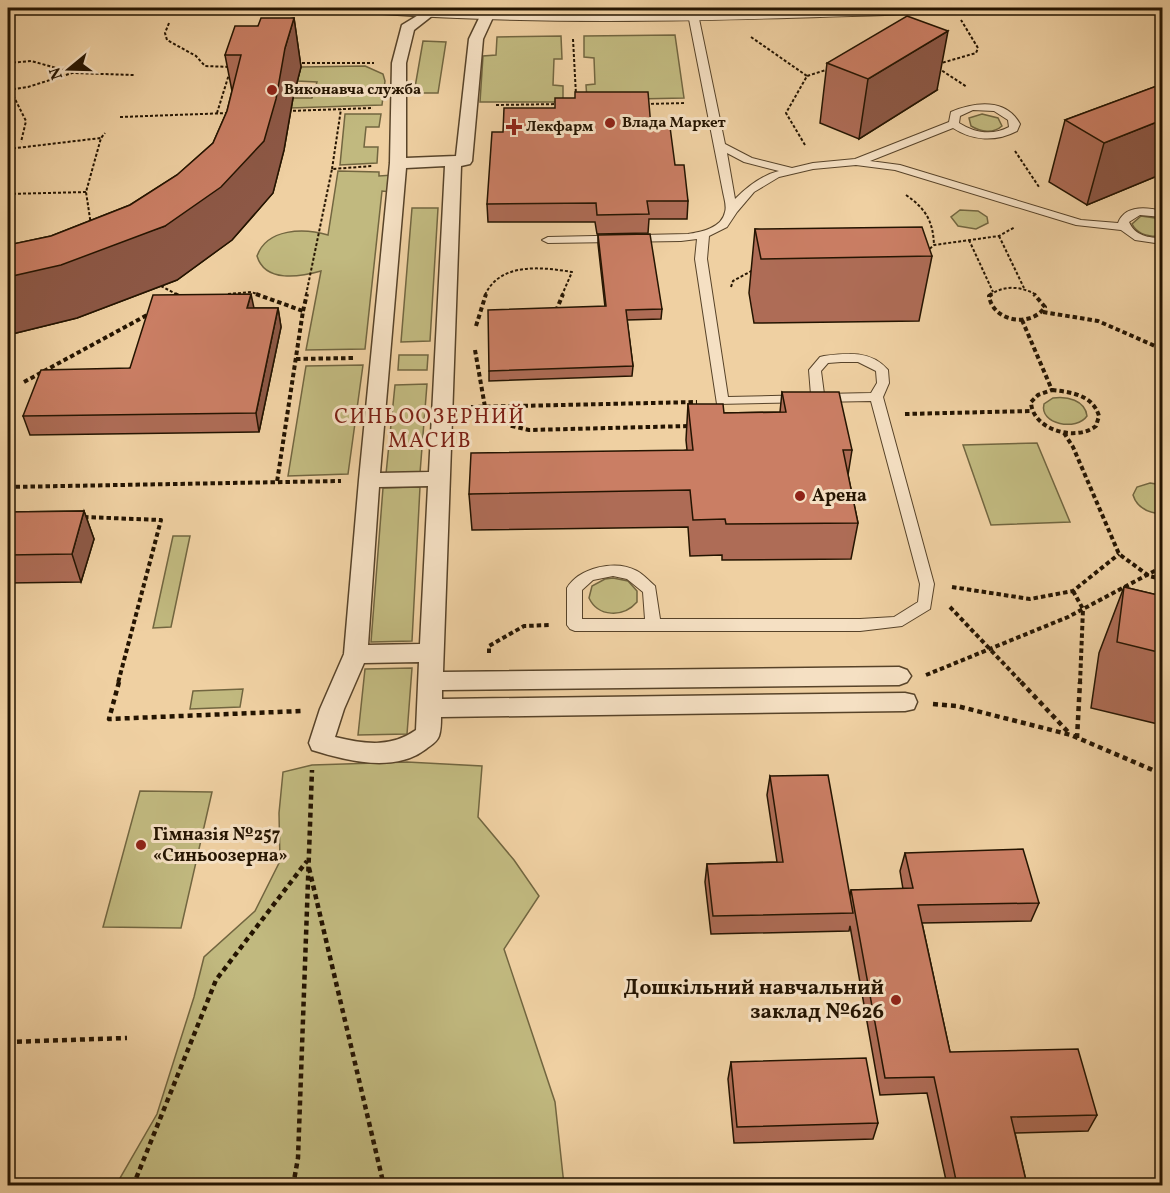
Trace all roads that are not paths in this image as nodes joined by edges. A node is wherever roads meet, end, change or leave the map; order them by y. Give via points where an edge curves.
1 (382, 8) edge
2 (913, 8) edge
3 (430, 12) junction
4 (472, 12) edge
5 (693, 14) junction
6 (954, 124) junction
7 (720, 146) junction
8 (453, 162) junction
9 (856, 162) junction
10 (398, 164) junction
11 (789, 170) junction
12 (731, 211) junction
13 (1162, 214) edge
14 (1124, 227) junction
15 (702, 236) junction
16 (548, 240) dead end
17 (1162, 241) edge
18 (876, 397) junction
19 (818, 399) junction
20 (439, 479) junction
21 (369, 480) junction
22 (653, 623) junction
23 (432, 653) junction
24 (356, 654) junction
25 (599, 679) junction
26 (430, 681) junction
27 (488, 681) junction
28 (600, 706) junction
29 (488, 707) junction
30 (429, 708) junction

1 - 3 street
2 - 5 street
3 - 4 street
3 - 10 street via 406,28 399,63
4 - 5 street
4 - 8 street via 476,39 464,161
5 - 7 lane
6 - 6 lane via 955,114 971,107 997,109 1015,124 1013,129 997,136 973,134
6 - 9 lane
7 - 11 lane via 748,159
7 - 12 lane
8 - 10 street
8 - 20 street
9 - 11 lane
9 - 14 lane via 896,167 1080,223
10 - 21 street
11 - 12 lane via 750,190
12 - 15 lane via 723,225
13 - 14 lane via 1135,212 1124,218
14 - 17 lane via 1137,237
15 - 16 lane
15 - 19 lane via 700,259 722,401
18 - 19 lane
18 - 19 lane via 883,383 882,370 867,358 846,357 824,360 815,370
18 - 22 lane via 927,584 925,605 897,622 860,625
20 - 21 street
20 - 23 street
21 - 24 street
22 - 22 lane via 575,625 573,588 589,575 613,571 631,574 650,590
23 - 24 street
23 - 26 street
24 - 30 street via 321,742 361,753 407,750 428,734
25 - 27 street
25 - 28 street
25 - 28 street via 894,676 900,702
26 - 27 street
26 - 30 street
27 - 29 street
28 - 29 street
29 - 30 street

